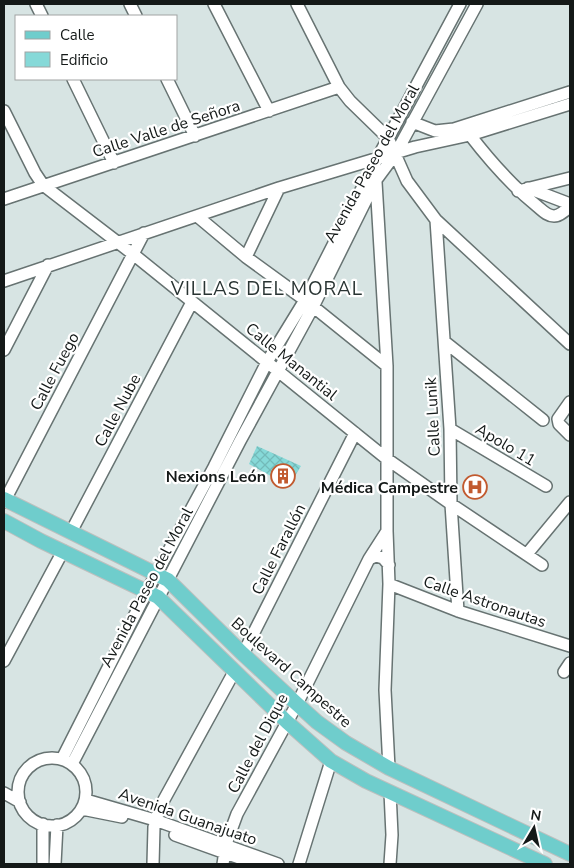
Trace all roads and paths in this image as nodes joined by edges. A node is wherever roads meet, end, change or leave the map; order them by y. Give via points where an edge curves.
1 (214, 4) edge
2 (297, 4) edge
3 (460, 4) edge
4 (469, 4) edge
5 (477, 4) edge
6 (453, 48) junction
7 (73, 80) edge
8 (167, 80) edge
9 (339, 87) junction
10 (570, 92) edge
11 (570, 104) edge
12 (537, 108) junction
13 (4, 111) edge
14 (269, 111) junction
15 (412, 122) junction
16 (470, 135) junction
17 (195, 136) junction
18 (388, 138) junction
19 (396, 154) junction
20 (377, 159) junction
21 (114, 163) junction
22 (570, 178) edge
23 (376, 180) junction
24 (43, 185) junction
25 (279, 188) junction
26 (523, 189) junction
27 (4, 199) edge
28 (570, 205) edge
29 (197, 216) junction
30 (436, 220) junction
31 (144, 233) junction
32 (117, 242) junction
33 (133, 254) junction
34 (246, 257) junction
35 (48, 265) junction
36 (4, 281) edge
37 (192, 302) junction
38 (309, 303) junction
39 (445, 342) junction
40 (570, 344) edge
41 (4, 350) edge
42 (267, 362) junction
43 (387, 366) junction
44 (278, 370) junction
45 (570, 402) edge
46 (543, 420) dead end
47 (450, 429) junction
48 (355, 433) junction
49 (570, 435) edge
50 (388, 458) junction
51 (546, 486) dead end
52 (4, 500) edge
53 (570, 502) edge
54 (451, 504) junction
55 (4, 521) edge
56 (387, 531) junction
57 (71, 532) junction
58 (63, 551) junction
59 (527, 554) junction
60 (369, 559) junction
61 (389, 565) junction
62 (542, 565) dead end
63 (163, 577) junction
64 (389, 584) junction
65 (153, 594) junction
66 (458, 611) junction
67 (570, 646) edge
68 (243, 654) junction
69 (4, 661) edge
70 (234, 672) junction
71 (297, 704) junction
72 (287, 722) junction
73 (332, 760) junction
74 (67, 762) junction
75 (389, 768) junction
76 (19, 786) junction
77 (4, 792) edge
78 (390, 792) junction
79 (20, 802) junction
80 (84, 804) junction
81 (155, 823) junction
82 (43, 824) junction
83 (57, 825) junction
84 (224, 854) edge
85 (570, 854) edge
86 (43, 864) edge
87 (55, 864) edge
88 (153, 864) edge
89 (256, 864) edge
90 (278, 864) edge
91 (299, 864) edge
92 (390, 864) edge
93 (545, 864) edge

1 - 14 street
2 - 9 street
3 - 18 street, Avenida Paseo del Moral
4 - 6 street via 455,34
5 - 6 street, Avenida Paseo del Moral
6 - 15 street, Avenida Paseo del Moral
7 - 21 street
8 - 17 street
9 - 14 street, Calle Valle de Señora
9 - 18 street
10 - 12 street
11 - 12 street
12 - 15 street via 444,131
12 - 16 street
13 - 24 street
14 - 17 street, Calle Valle de Señora
15 - 19 street, Avenida Paseo del Moral
16 - 19 street
16 - 26 street via 496,167
17 - 21 street, Calle Valle de Señora
18 - 19 street
18 - 20 street, Avenida Paseo del Moral
19 - 20 street
19 - 23 street, Avenida Paseo del Moral
19 - 30 street via 407,181
20 - 25 street
20 - 38 street, Avenida Paseo del Moral
21 - 24 street, Calle Valle de Señora
22 - 26 street
23 - 38 street, Avenida Paseo del Moral
23 - 43 street
24 - 27 street, Calle Valle de Señora
24 - 32 street, Calle Manantial
25 - 29 street
25 - 34 street
26 - 28 street
26 - 28 street via 550,216 558,216
29 - 31 street
29 - 34 street
30 - 39 street, Calle Lunik
30 - 40 street
31 - 32 street
31 - 33 street, Calle Fuego
32 - 33 street, Calle Manantial
32 - 35 street
33 - 37 street, Calle Manantial
33 - 52 street, Calle Fuego
34 - 38 street
35 - 36 street
35 - 41 street
37 - 42 street, Calle Manantial
37 - 57 street, Calle Nube
38 - 42 street, Avenida Paseo del Moral
38 - 43 street
38 - 44 street, Avenida Paseo del Moral
39 - 46 street
39 - 47 street, Calle Lunik
42 - 44 street, Calle Manantial
42 - 63 street, Avenida Paseo del Moral
43 - 50 street
44 - 48 street, Calle Manantial
44 - 63 street, Avenida Paseo del Moral
45 - 49 street via 558,419
47 - 51 street, Apolo 11
47 - 54 street, Calle Lunik
48 - 50 street, Calle Manantial
48 - 68 street, Calle Farallón
50 - 54 street, Calle Manantial
50 - 56 street
52 - 57 main road, Boulevard Campestre
53 - 59 street
54 - 59 street, Calle Manantial
54 - 66 street, Calle Lunik
55 - 58 main road
56 - 60 street, Calle del Dique
56 - 61 street
57 - 63 main road, Boulevard Campestre
58 - 65 main road
58 - 69 street
59 - 62 street, Calle Manantial
60 - 61 street via 380,556
60 - 71 street, Calle del Dique
61 - 64 street
63 - 65 street, Avenida Paseo del Moral
63 - 68 main road, Boulevard Campestre
64 - 66 street, Calle Astronautas
64 - 75 street via 385,690
65 - 70 main road
65 - 74 street, Avenida Paseo del Moral
66 - 67 street, Calle Astronautas
68 - 71 main road, Boulevard Campestre
70 - 72 main road
70 - 81 street via 167,794
71 - 72 street, Calle del Dique
71 - 75 main road, Boulevard Campestre via 331,733
72 - 73 main road
72 - 84 street, Calle del Dique via 237,814
73 - 78 main road
73 - 91 street
74 - 76 street via 52,758 42,760 26,770
74 - 80 street via 80,772 84,780
75 - 78 main road
75 - 85 main road, Boulevard Campestre
76 - 77 street
76 - 79 street
77 - 79 street
78 - 92 street
78 - 93 main road
79 - 82 street via 29,816
80 - 81 street, Avenida Guanajuato
80 - 83 street via 70,820
81 - 84 street, Avenida Guanajuato
81 - 88 street
82 - 83 street
82 - 86 street
83 - 87 street
84 - 89 street, Avenida Guanajuato
84 - 90 street, Avenida Guanajuato

